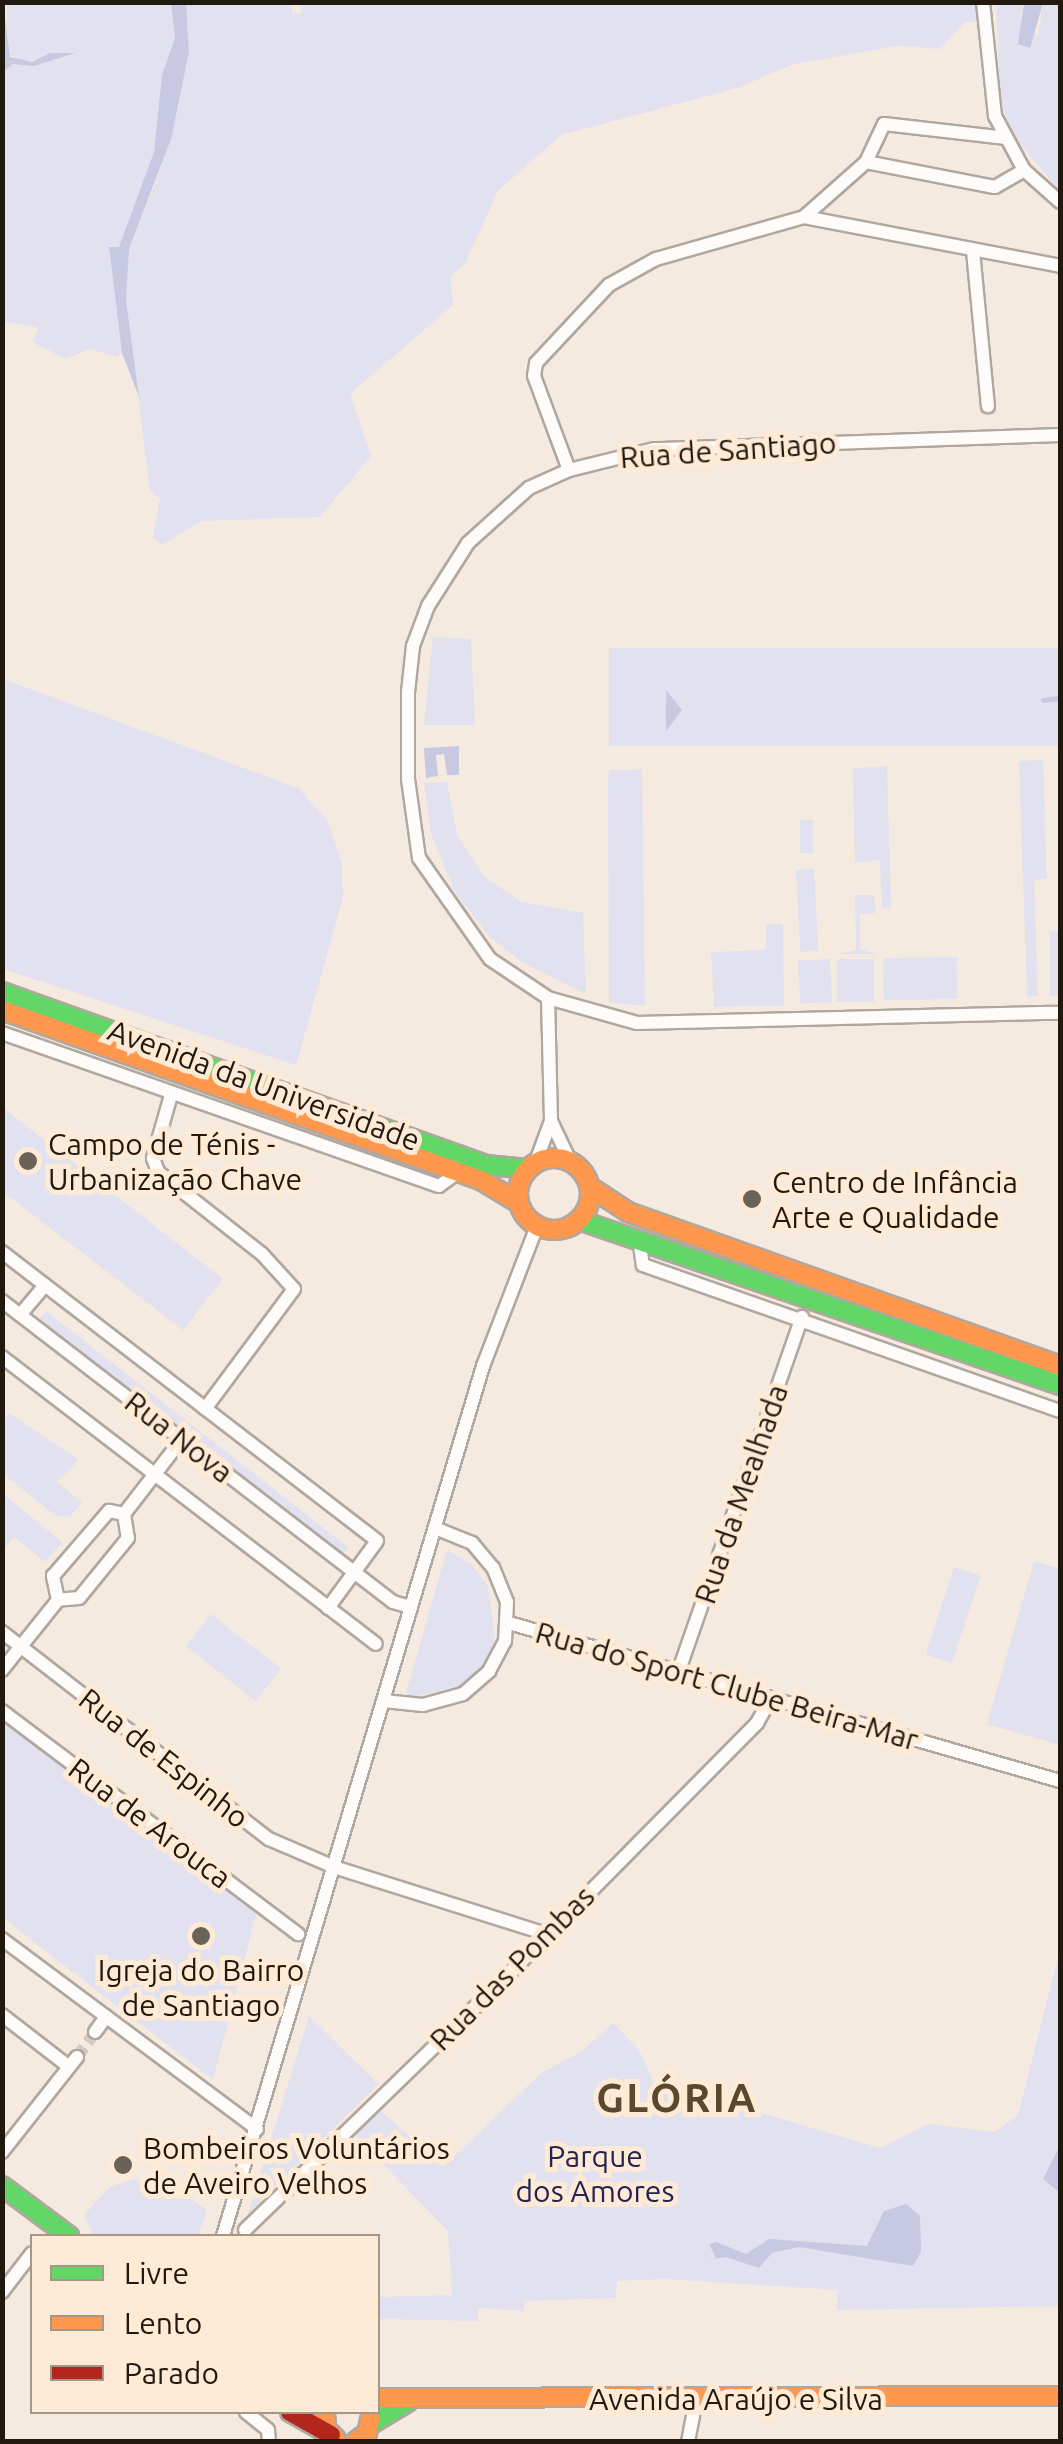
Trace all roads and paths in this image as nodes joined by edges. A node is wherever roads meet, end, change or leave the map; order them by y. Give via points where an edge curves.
1 (982, 2) edge
2 (1006, 138) junction
3 (866, 162) junction
4 (1024, 170) junction
5 (1060, 202) edge
6 (804, 218) junction
7 (972, 251) junction
8 (1060, 266) edge
9 (988, 406) dead end
10 (1060, 435) edge
11 (568, 470) junction
12 (2, 992) edge
13 (548, 998) junction
14 (2, 1010) edge
15 (1060, 1012) edge
16 (2, 1033) edge
17 (171, 1095) junction
18 (551, 1122) junction
19 (570, 1161) junction
20 (531, 1166) junction
21 (458, 1172) junction
22 (590, 1187) junction
23 (519, 1203) junction
24 (579, 1220) junction
25 (538, 1226) junction
26 (638, 1235) junction
27 (2, 1252) edge
28 (45, 1286) junction
29 (2, 1301) edge
30 (20, 1315) junction
31 (802, 1317) junction
32 (2, 1358) edge
33 (1060, 1366) edge
34 (1060, 1384) edge
35 (206, 1409) junction
36 (1060, 1411) edge
37 (182, 1439) junction
38 (154, 1475) junction
39 (124, 1514) junction
40 (435, 1528) junction
41 (354, 1573) junction
42 (58, 1600) junction
43 (411, 1607) junction
44 (328, 1608) junction
45 (509, 1623) junction
46 (2, 1632) edge
47 (376, 1644) dead end
48 (20, 1647) junction
49 (2, 1670) edge
50 (678, 1670) junction
51 (770, 1700) junction
52 (384, 1701) junction
53 (2, 1711) edge
54 (1060, 1781) edge
55 (334, 1868) junction
56 (298, 1934) dead end
57 (547, 1934) junction
58 (2, 1939) edge
59 (2, 2015) edge
60 (106, 2018) junction
61 (95, 2032) tunnel mouth
62 (257, 2129) junction
63 (2, 2152) edge
64 (2, 2186) edge
65 (245, 2230) dead end
66 (56, 2233) edge
67 (224, 2234) edge
68 (30, 2256) edge
69 (2, 2292) edge
70 (1060, 2396) edge
71 (380, 2398) edge
72 (411, 2400) junction
73 (696, 2400) junction
74 (248, 2414) edge
75 (293, 2414) edge
76 (326, 2414) edge
77 (366, 2430) edge
78 (338, 2440) edge
79 (269, 2442) edge
80 (688, 2442) edge

1 - 2 street via 992,98
2 - 3 street via 894,121 884,124
2 - 4 street
3 - 4 street via 995,187
3 - 6 street
4 - 5 street
6 - 7 street
6 - 11 street via 656,259 609,285 536,363 534,376
7 - 8 street
7 - 9 street
10 - 11 street, Rua de Santiago via 654,449
11 - 13 street, Rua de Santiago via 529,488 457,558 418,633 408,692 408,779 420,858 490,960
12 - 20 main road, Avenida da Universidade via 486,1164
13 - 15 street, Rua de Santiago via 637,1023
13 - 18 street
14 - 21 main road, Avenida da Universidade
16 - 17 street, Avenida da Universidade
17 - 21 street, Avenida da Universidade via 440,1186
17 - 35 street via 153,1158 158,1172 289,1278 294,1289
18 - 19 street
18 - 20 street
19 - 20 main road
19 - 22 main road
20 - 23 main road
21 - 23 main road, Avenida da Universidade
22 - 24 main road
22 - 33 main road via 628,1212
23 - 25 main road
24 - 25 main road via 559,1230
24 - 26 main road
25 - 40 street via 483,1366
26 - 31 street via 643,1265
26 - 34 main road
27 - 28 street
28 - 30 street
28 - 35 street
29 - 30 street, Rua Nova
30 - 37 street, Rua Nova
31 - 36 street
31 - 50 street, Rua da Mealhada
32 - 38 street, Rua Nova
35 - 41 street via 377,1540
37 - 38 street
37 - 41 street, Rua Nova
38 - 39 street
38 - 44 street, Rua Nova
39 - 42 street via 128,1538 79,1598
39 - 42 street via 100,1515 53,1576
40 - 43 street
40 - 45 street, Rua do Sport Clube Beira-Mar via 472,1543 492,1568
41 - 43 street, Rua Nova
41 - 44 street
42 - 48 street
43 - 52 street
44 - 47 street, Rua Nova
45 - 50 street, Rua do Sport Clube Beira-Mar
45 - 52 street, Rua do Sport Clube Beira-Mar via 489,1671 463,1694 424,1706
46 - 48 street, Rua de Espinho
48 - 49 street
48 - 55 street, Rua de Espinho via 270,1839
50 - 51 street, Rua do Sport Clube Beira-Mar
51 - 54 street, Rua do Sport Clube Beira-Mar via 944,1754
51 - 57 street, Rua das Pombas via 757,1722
52 - 55 street
53 - 56 street, Rua de Arouca
55 - 57 street, Rua de Espinho
55 - 62 street
57 - 65 street, Rua das Pombas
58 - 60 street
59 - 63 street via 72,2061
60 - 61 street
60 - 62 street
62 - 67 street
64 - 66 main road
68 - 69 street
70 - 73 main road, Avenida Araújo e Silva
71 - 72 main road, Avenida Araújo e Silva
72 - 73 main road, Avenida Araújo e Silva
72 - 77 main road
73 - 80 street
74 - 79 street via 268,2430
75 - 78 main road
76 - 78 main road

